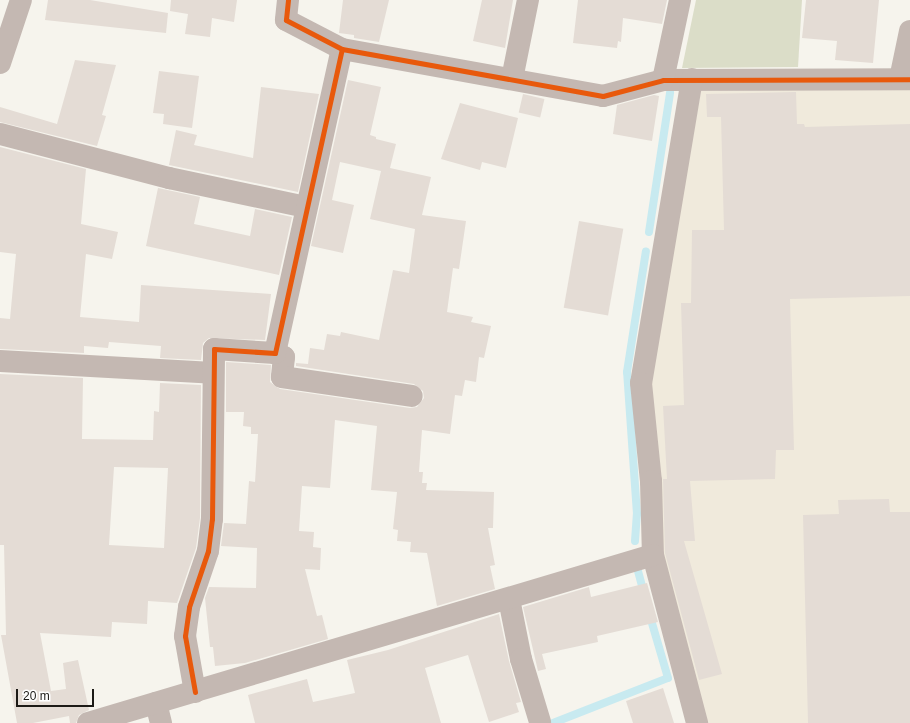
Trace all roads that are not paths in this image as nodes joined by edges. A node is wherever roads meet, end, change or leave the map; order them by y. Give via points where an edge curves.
1 (21, 0) edge
2 (288, 0) edge
3 (528, 0) edge
4 (680, 0) edge
5 (910, 31) edge
6 (342, 49) junction
7 (0, 63) edge
8 (512, 79) junction
9 (692, 79) junction
10 (905, 79) edge
11 (663, 80) junction
12 (0, 134) edge
13 (306, 207) junction
14 (275, 353) junction
15 (0, 361) edge
16 (213, 373) junction
17 (412, 396) dead end
18 (653, 555) junction
19 (509, 599) junction
20 (195, 692) junction
21 (158, 713) edge
22 (540, 722) edge
23 (88, 723) edge
24 (697, 723) edge

1 - 7 street
2 - 6 street via 286,20
3 - 8 street
4 - 11 street
5 - 10 street
6 - 8 street
6 - 13 street
8 - 11 street via 604,96
9 - 10 street
9 - 11 street
9 - 18 street via 641,383 652,481
12 - 13 street via 169,178
13 - 14 street
14 - 16 street via 214,349
14 - 17 street via 284,357 282,377
15 - 16 street
16 - 20 street via 212,519 208,551 189,608 185,636
18 - 19 street
18 - 24 street
19 - 20 street
19 - 22 street via 521,659
20 - 21 street
21 - 23 street

